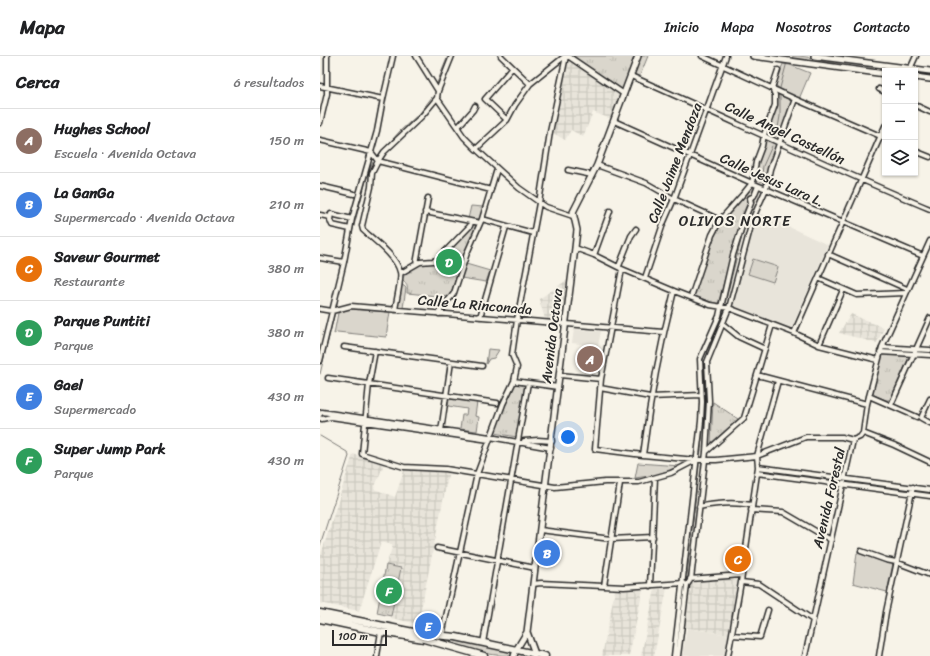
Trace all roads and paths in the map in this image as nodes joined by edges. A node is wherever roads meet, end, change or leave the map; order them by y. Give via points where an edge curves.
1 (327, 56) edge
2 (393, 56) edge
3 (416, 56) edge
4 (452, 56) edge
5 (501, 56) edge
6 (566, 56) edge
7 (638, 56) edge
8 (702, 56) edge
9 (726, 56) edge
10 (753, 56) edge
11 (814, 56) edge
12 (916, 56) edge
13 (839, 58) edge
14 (722, 66) junction
15 (512, 68) junction
16 (904, 68) edge
17 (910, 68) edge
18 (778, 70) dead end
19 (918, 70) edge
20 (930, 71) edge
21 (882, 74) edge
22 (631, 76) junction
23 (918, 77) edge
24 (930, 79) edge
25 (530, 84) junction
26 (320, 86) edge
27 (327, 87) junction
28 (772, 88) junction
29 (438, 91) junction
30 (624, 94) junction
31 (437, 98) junction
32 (383, 99) junction
33 (795, 99) junction
34 (475, 106) dead end
35 (918, 106) edge
36 (707, 110) junction
37 (930, 112) edge
38 (508, 120) junction
39 (614, 121) junction
40 (320, 123) edge
41 (458, 127) junction
42 (764, 135) junction
43 (882, 137) edge
44 (882, 139) edge
45 (320, 140) edge
46 (780, 143) junction
47 (476, 149) junction
48 (371, 152) junction
49 (918, 152) edge
50 (690, 155) junction
51 (930, 157) edge
52 (378, 161) junction
53 (597, 165) junction
54 (497, 169) junction
55 (568, 170) dead end
56 (592, 175) junction
57 (861, 180) junction
58 (752, 183) junction
59 (320, 186) edge
60 (758, 186) junction
61 (491, 190) junction
62 (766, 190) junction
63 (354, 194) dead end
64 (428, 198) dead end
65 (674, 199) junction
66 (539, 203) junction
67 (930, 209) edge
68 (610, 211) dead end
69 (425, 212) junction
70 (320, 215) edge
71 (573, 216) junction
72 (330, 217) junction
73 (352, 219) junction
74 (720, 220) junction
75 (481, 221) junction
76 (471, 222) junction
77 (843, 223) junction
78 (506, 227) junction
79 (350, 229) junction
80 (636, 229) dead end
81 (533, 233) junction
82 (930, 241) edge
83 (575, 248) junction
84 (925, 251) junction
85 (828, 254) junction
86 (930, 254) edge
87 (594, 255) junction
88 (923, 256) junction
89 (320, 258) edge
90 (344, 262) junction
91 (416, 264) junction
92 (620, 268) junction
93 (401, 273) junction
94 (645, 278) junction
95 (818, 278) junction
96 (843, 290) junction
97 (674, 291) junction
98 (906, 291) junction
99 (691, 297) junction
100 (721, 307) junction
101 (729, 308) junction
102 (320, 309) edge
103 (332, 310) junction
104 (395, 310) junction
105 (439, 314) junction
106 (480, 317) junction
107 (930, 318) edge
108 (517, 320) junction
109 (567, 324) junction
110 (723, 324) junction
111 (772, 325) junction
112 (610, 328) junction
113 (663, 332) junction
114 (794, 333) junction
115 (819, 345) junction
116 (344, 347) dead end
117 (882, 347) junction
118 (765, 349) junction
119 (916, 349) junction
120 (930, 350) edge
121 (375, 351) junction
122 (880, 352) junction
123 (913, 354) junction
124 (930, 355) edge
125 (878, 360) junction
126 (320, 361) edge
127 (451, 362) junction
128 (482, 366) dead end
129 (560, 375) junction
130 (757, 375) junction
131 (328, 378) dead end
132 (601, 379) junction
133 (778, 380) junction
134 (514, 381) junction
135 (528, 383) junction
136 (370, 384) junction
137 (558, 387) junction
138 (600, 388) junction
139 (701, 395) junction
140 (447, 396) junction
141 (869, 396) junction
142 (650, 397) junction
143 (930, 399) edge
144 (497, 403) dead end
145 (867, 404) junction
146 (891, 405) junction
147 (320, 414) edge
148 (917, 417) dead end
149 (320, 418) edge
150 (365, 420) junction
151 (930, 423) edge
152 (441, 432) junction
153 (863, 433) junction
154 (490, 439) junction
155 (853, 440) junction
156 (552, 441) junction
157 (518, 442) junction
158 (551, 448) junction
159 (706, 452) junction
160 (643, 455) junction
161 (757, 456) junction
162 (696, 460) junction
163 (704, 461) junction
164 (930, 462) edge
165 (758, 467) junction
166 (757, 473) junction
167 (477, 474) junction
168 (656, 478) junction
169 (844, 479) junction
170 (511, 480) junction
171 (620, 483) junction
172 (843, 484) junction
173 (546, 486) junction
174 (913, 487) junction
175 (930, 490) edge
176 (912, 494) junction
177 (930, 496) edge
178 (699, 507) junction
179 (752, 508) junction
180 (540, 530) junction
181 (653, 537) junction
182 (611, 540) junction
183 (831, 540) junction
184 (437, 548) dead end
185 (860, 551) dead end
186 (460, 553) junction
187 (497, 560) junction
188 (896, 562) junction
189 (535, 568) junction
190 (741, 575) junction
191 (930, 575) edge
192 (691, 579) junction
193 (741, 582) junction
194 (533, 584) junction
195 (682, 584) junction
196 (604, 586) junction
197 (650, 586) junction
198 (768, 610) dead end
199 (320, 613) edge
200 (320, 619) edge
201 (813, 620) junction
202 (382, 632) junction
203 (527, 632) junction
204 (442, 635) junction
205 (732, 635) junction
206 (483, 643) junction
207 (517, 652) edge
208 (534, 653) edge
209 (377, 656) edge
210 (484, 656) edge
211 (545, 656) edge
212 (674, 656) edge
213 (678, 656) edge
214 (728, 656) edge
215 (805, 656) edge
216 (880, 656) edge

1 - 27 street
2 - 32 street
3 - 29 street
4 - 29 street
5 - 15 street
6 - 25 street
6 - 30 street
6 - 66 street via 550,132
7 - 22 main road, Avenida Octava
8 - 14 street
9 - 14 street, Calle Jaime Mendoza
10 - 21 main road
11 - 13 main road
12 - 17 street
13 - 16 main road
14 - 28 street
14 - 36 street, Calle Jaime Mendoza
15 - 25 street
15 - 38 street via 485,99
18 - 28 street
19 - 20 main road
22 - 30 main road, Avenida Octava
22 - 36 street, Calle Angel Castellón
23 - 24 main road
25 - 38 street
26 - 27 street
27 - 32 street
27 - 40 street
28 - 33 street
28 - 42 street via 775,105
29 - 31 street
30 - 39 main road, Avenida Octava
31 - 41 street
31 - 52 street
32 - 48 street
33 - 43 street
33 - 46 street
34 - 41 street
35 - 37 street
36 - 42 street, Calle Angel Castellón
36 - 50 street, Calle Jaime Mendoza
38 - 47 street
39 - 50 street, Calle Jesus Lara L.
39 - 53 main road, Avenida Octava
41 - 47 street
42 - 46 street, Calle Angel Castellón
42 - 58 street
44 - 57 street
45 - 48 street
46 - 57 street, Calle Angel Castellón
46 - 62 street via 770,169
47 - 54 street
48 - 52 street
48 - 73 street
49 - 51 street
50 - 58 street, Calle Jesus Lara L.
50 - 65 street, Calle Jaime Mendoza
52 - 61 street
52 - 93 street via 372,173 362,226 396,263
53 - 56 main road, Avenida Octava
53 - 65 street via 646,183
54 - 61 street
54 - 66 street
55 - 56 street
56 - 71 main road, Avenida Octava via 574,208
57 - 67 street, Calle Angel Castellón
57 - 77 street
58 - 60 street, Calle Jesus Lara L.
58 - 74 street
59 - 63 street
60 - 62 street, Calle Jesus Lara L.
60 - 100 street via 754,196 750,198 751,204 733,255
61 - 75 street
62 - 77 street, Calle Jesus Lara L.
62 - 101 street via 753,218
64 - 69 street
65 - 74 street
65 - 94 street, Calle Jaime Mendoza
66 - 71 street
66 - 81 street
68 - 87 street
69 - 76 street
69 - 91 street
70 - 72 street
71 - 83 main road, Avenida Octava via 577,230
72 - 73 street via 331,214
72 - 79 street via 332,225
73 - 79 street
74 - 99 street
75 - 76 street
75 - 78 street
75 - 105 street via 454,293 440,309
76 - 91 street via 437,260
77 - 85 street
77 - 88 street, Calle Jesus Lara L.
78 - 81 street
78 - 106 street
79 - 90 street
80 - 92 street
81 - 108 street
82 - 84 street
83 - 87 street
83 - 109 main road, Avenida Octava
84 - 86 street
84 - 88 street
85 - 95 street
85 - 98 street
87 - 92 street
88 - 98 street
89 - 90 street
90 - 103 street
91 - 93 street
92 - 94 street
92 - 112 street
93 - 104 street
94 - 97 street
95 - 96 street
95 - 114 street
96 - 98 street via 857,296
96 - 115 street
97 - 99 street
97 - 113 street
98 - 117 street
99 - 100 street
100 - 101 street
100 - 139 street via 700,359
101 - 110 street
101 - 111 street
102 - 103 street, Calle La Rinconada
103 - 104 street, Calle La Rinconada via 351,306
103 - 126 street
104 - 105 street, Calle La Rinconada
105 - 106 street, Calle La Rinconada
106 - 108 street, Calle La Rinconada
107 - 119 street
108 - 109 street, Calle La Rinconada
108 - 134 street via 512,355 517,367
109 - 112 street, Calle La Rinconada
109 - 129 main road, Avenida Octava
110 - 118 street via 739,337
110 - 159 street via 707,362 709,401
111 - 114 street
111 - 118 street
112 - 113 street, Calle La Rinconada
112 - 132 street
113 - 142 street
114 - 115 street
115 - 125 street
116 - 121 street
117 - 119 street
117 - 122 street
118 - 130 street
119 - 120 street
119 - 123 street
121 - 127 street
121 - 136 street
122 - 123 street
122 - 125 street
123 - 124 street
123 - 146 street
125 - 141 street
127 - 128 street
127 - 140 street
129 - 132 street
129 - 137 main road, Avenida Octava
130 - 133 street
130 - 159 street via 744,418
131 - 136 street
132 - 138 street
133 - 145 street
133 - 161 street
134 - 135 street
134 - 154 street
135 - 137 street
135 - 157 street
136 - 140 street
136 - 150 street
137 - 156 main road, Avenida Octava
138 - 142 street
138 - 160 street via 595,449
139 - 142 street
139 - 162 street
140 - 144 street
140 - 152 street
141 - 145 street
141 - 146 street
142 - 160 street
143 - 151 street via 922,418
145 - 153 street
146 - 148 street
147 - 150 street via 322,412
149 - 150 street
150 - 152 street
150 - 167 street via 362,454 404,467 446,469
152 - 154 street
153 - 155 street, Avenida Forestal
153 - 164 street
154 - 157 street
154 - 167 street
155 - 161 street via 842,437 806,437
155 - 169 street, Avenida Forestal
156 - 157 street
156 - 158 main road, Avenida Octava
157 - 158 street
157 - 170 street
158 - 173 main road, Avenida Octava
159 - 163 street
160 - 162 street
161 - 163 street
161 - 165 street
162 - 163 street
162 - 168 street
162 - 195 street
163 - 178 street
165 - 166 street
165 - 169 street
166 - 172 street
166 - 179 street
167 - 170 street
167 - 186 street
168 - 171 street
168 - 181 street
169 - 172 street, Avenida Forestal
169 - 174 street
170 - 173 street
170 - 187 street
171 - 173 street
171 - 182 street
172 - 176 street
172 - 183 street, Avenida Forestal
173 - 180 main road, Avenida Octava
174 - 175 street
174 - 176 street
176 - 177 street
176 - 188 street
178 - 179 street via 741,503
178 - 192 street
179 - 183 street via 783,512
179 - 190 street
180 - 182 street
180 - 189 main road, Avenida Octava
181 - 182 street
181 - 197 street
182 - 196 street
183 - 201 street, Avenida Forestal
184 - 186 street
185 - 188 street
186 - 187 street
186 - 204 street
187 - 189 street
187 - 206 street
188 - 191 street
188 - 216 street
189 - 194 main road, Avenida Octava
190 - 192 street
190 - 193 street
192 - 195 street
192 - 213 street via 687,585
193 - 201 street via 759,584
193 - 205 street
194 - 196 street
194 - 203 main road, Avenida Octava
195 - 197 street
195 - 212 street
196 - 197 street
198 - 205 street via 760,637
199 - 204 highway via 423,634
200 - 202 highway
201 - 215 street, Avenida Forestal
202 - 209 street
202 - 210 highway via 424,639
203 - 207 main road, Avenida Octava
203 - 208 main road, Avenida Octava
204 - 206 highway
205 - 214 street
206 - 207 highway
207 - 208 highway
207 - 208 main road via 528,644
208 - 211 highway

